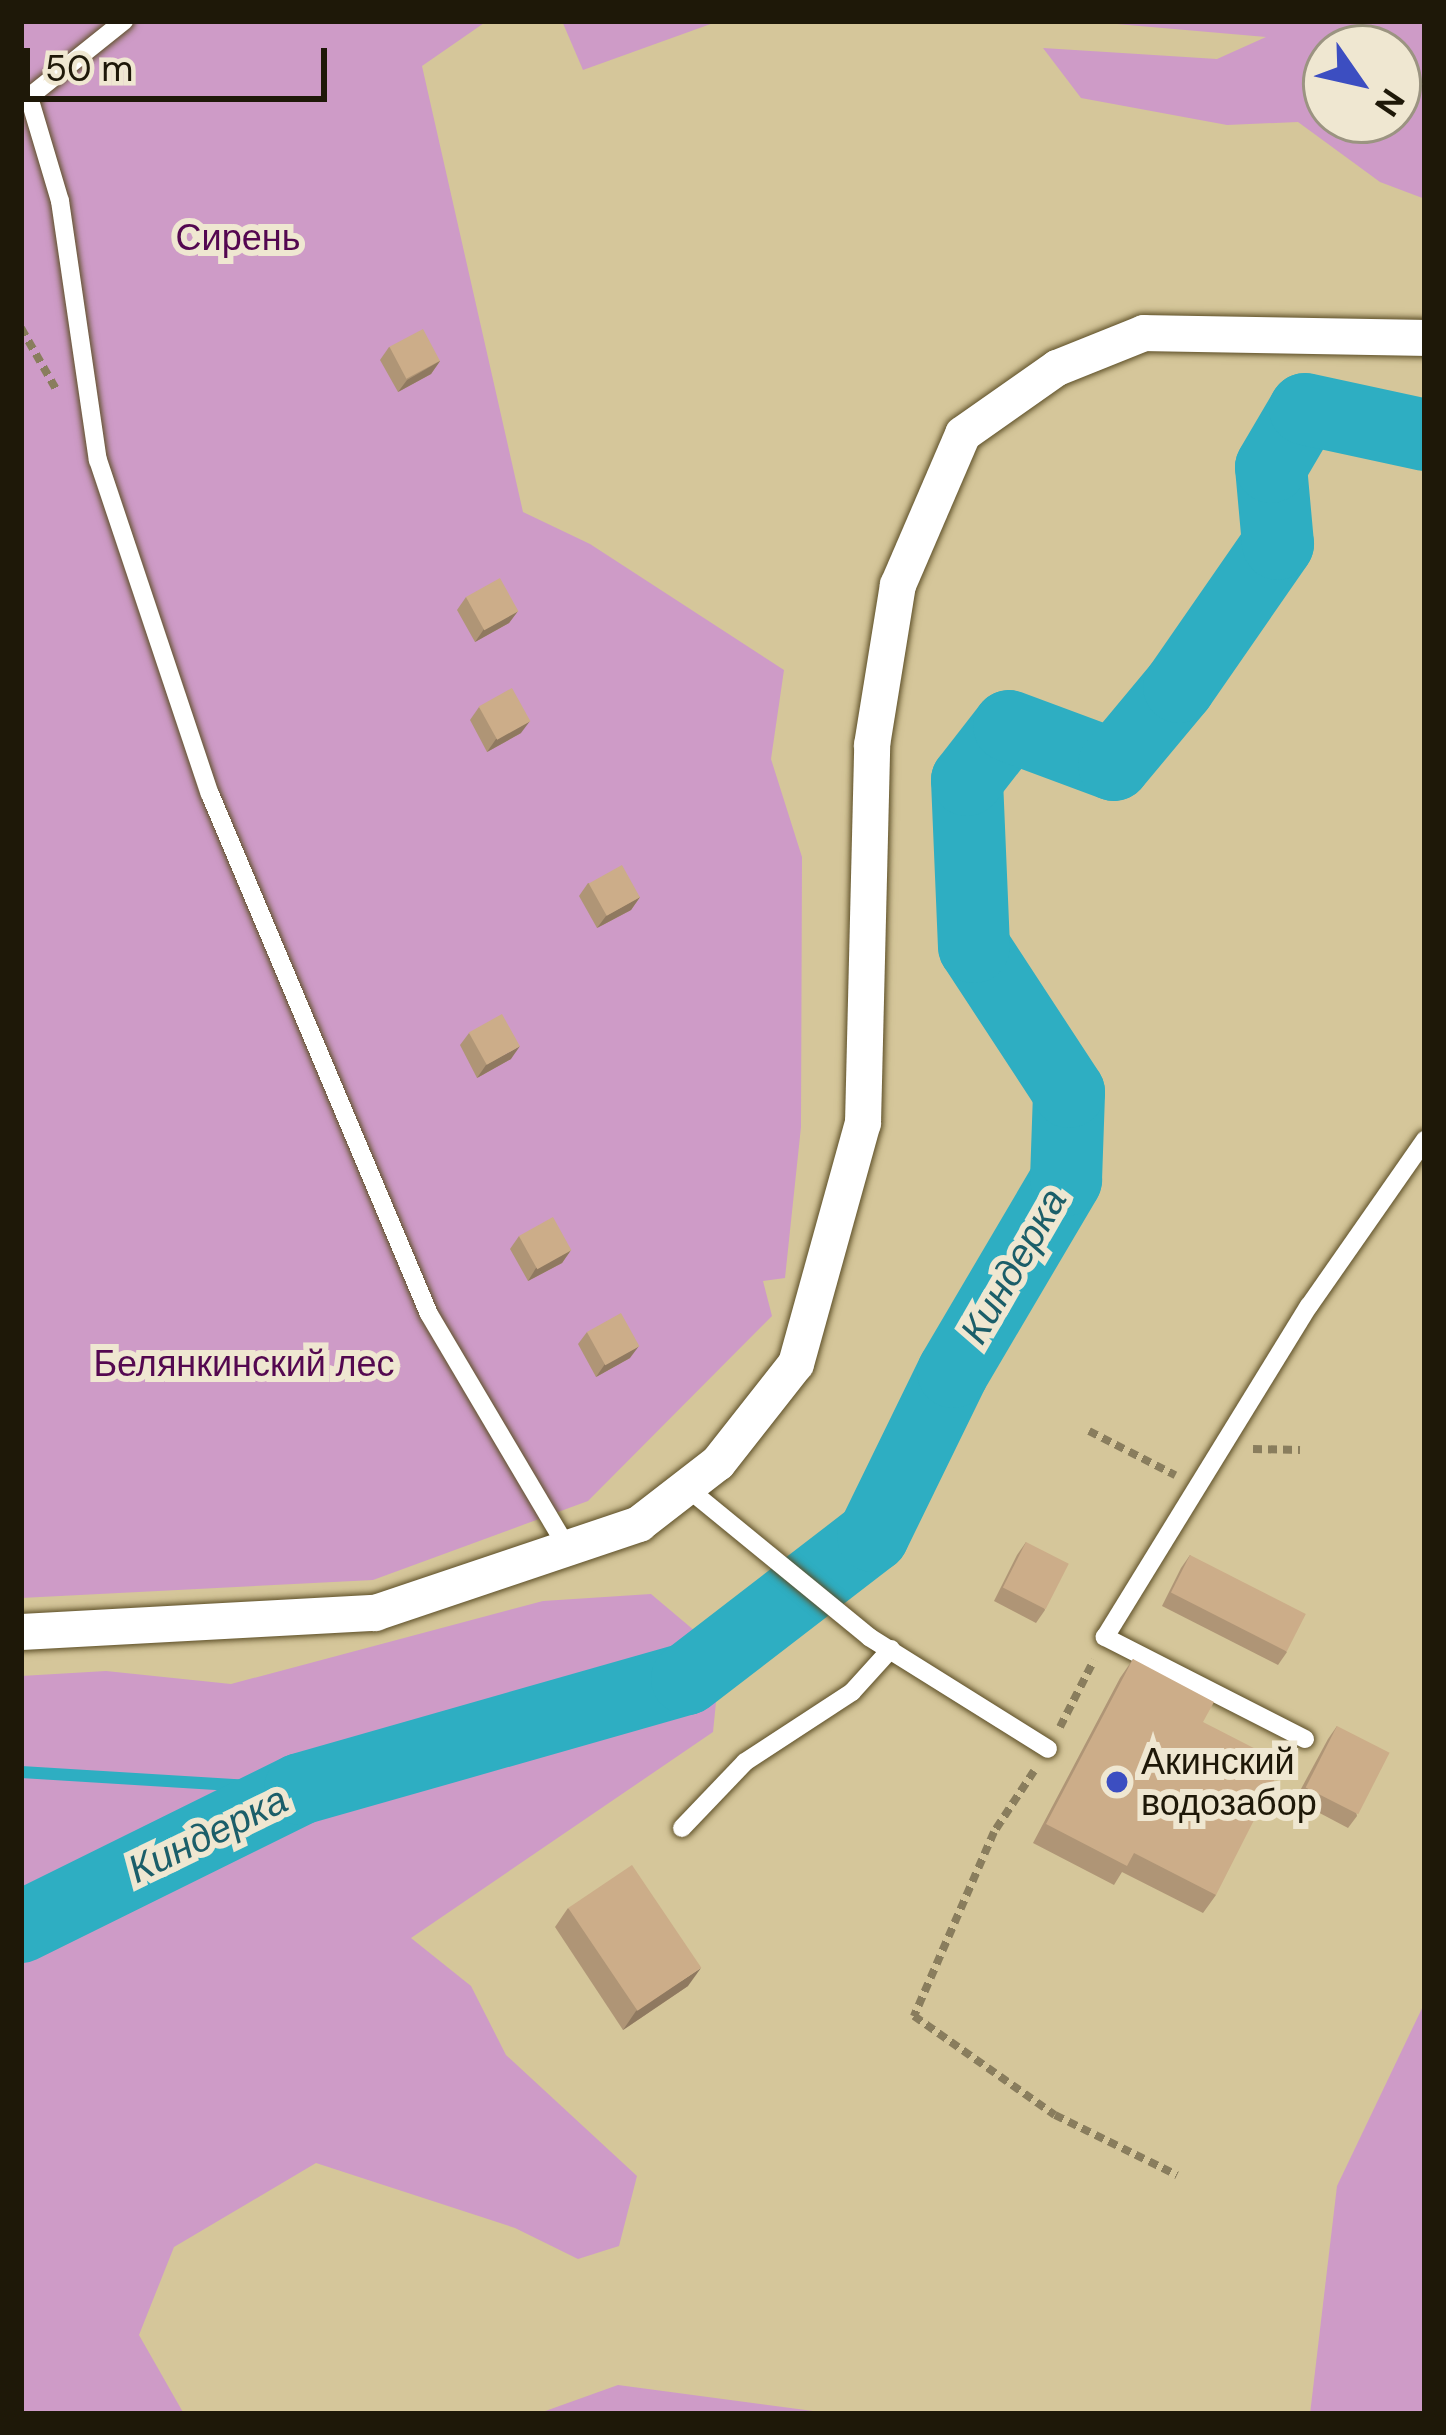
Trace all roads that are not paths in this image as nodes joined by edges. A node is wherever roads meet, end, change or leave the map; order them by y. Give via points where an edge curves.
1 (124, 21) edge
2 (25, 97) edge
3 (1425, 338) edge
4 (1425, 1140) edge
5 (686, 1487) junction
6 (569, 1551) junction
7 (21, 1632) edge
8 (891, 1649) junction
9 (1305, 1739) dead end
10 (1048, 1749) road end
11 (682, 1828) dead end

1 - 2 lane
2 - 6 lane via 60,201 98,460 210,794 429,1314
3 - 5 street via 1144,333 1057,368 962,434 898,585 872,745 863,1123 796,1364 718,1462
4 - 9 lane via 1106,1637
5 - 6 street via 639,1524
5 - 8 lane
6 - 7 street via 375,1613
8 - 10 lane
8 - 11 lane via 852,1692 746,1762

